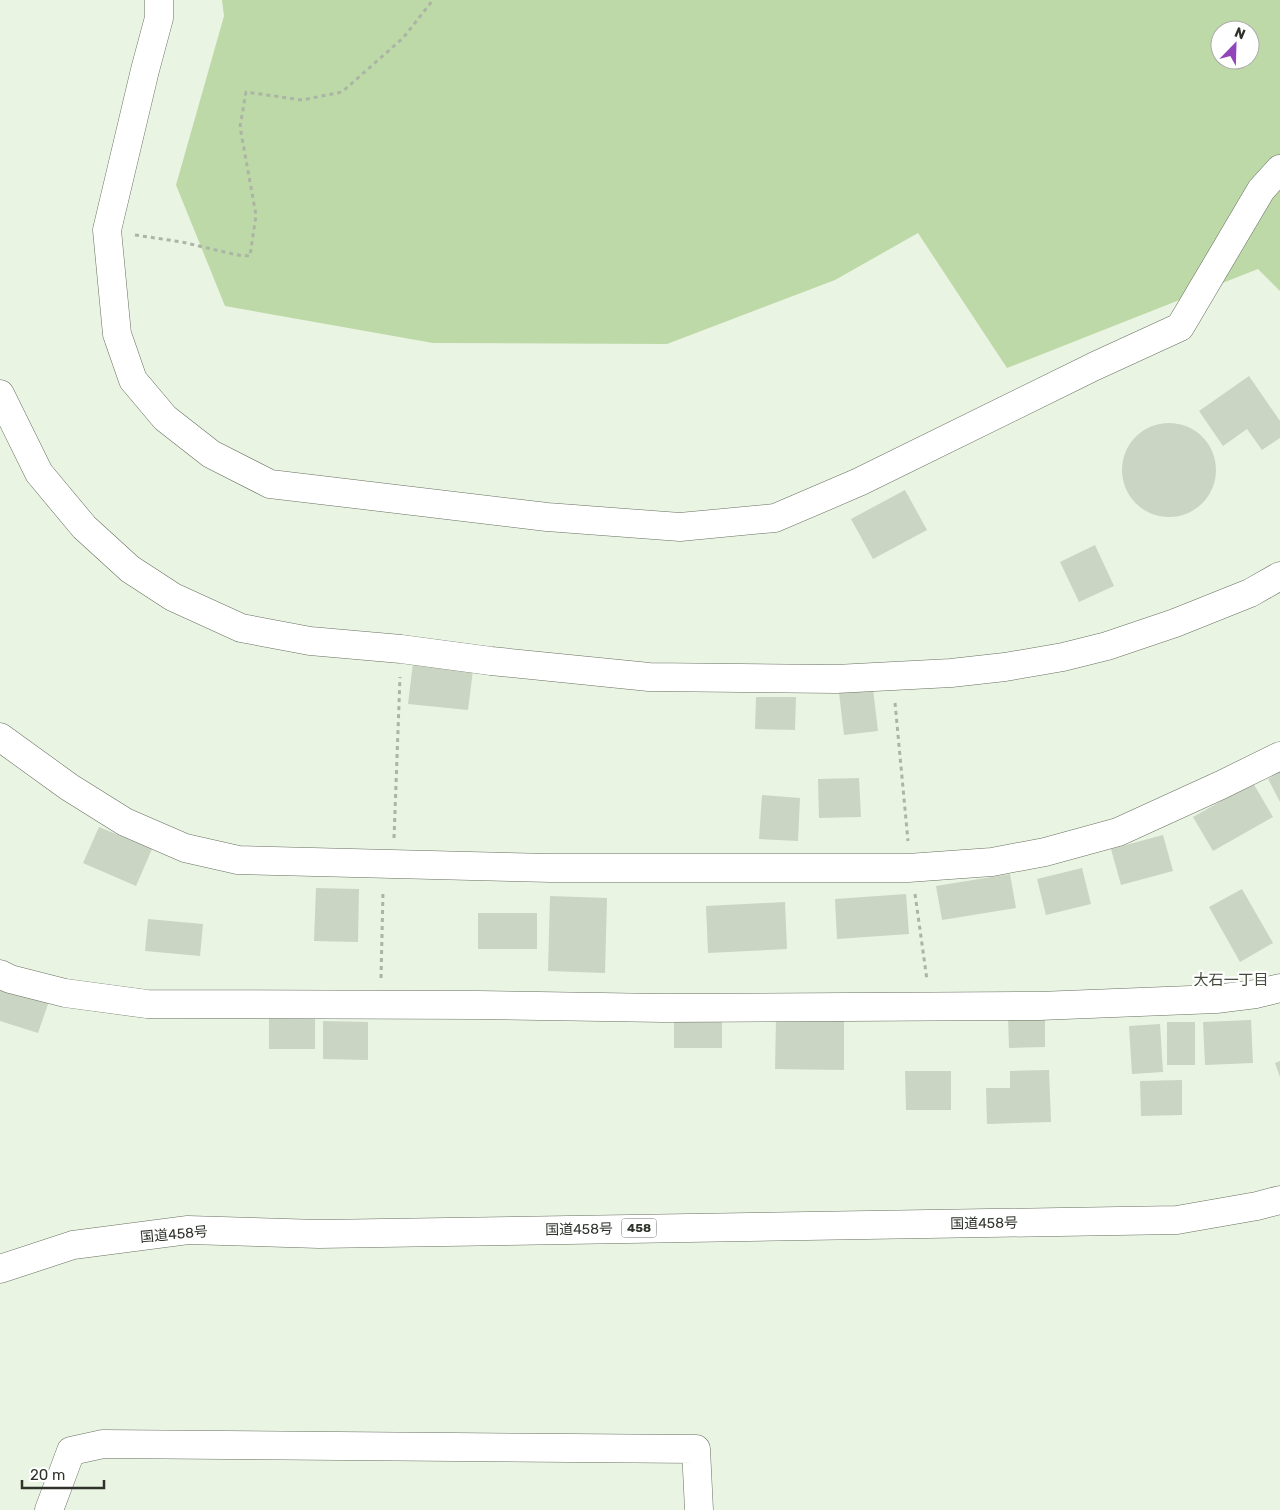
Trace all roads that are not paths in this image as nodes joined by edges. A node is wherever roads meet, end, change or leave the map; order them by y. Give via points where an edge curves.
1 (159, 0) edge
2 (1280, 169) edge
3 (0, 394) edge
4 (1280, 576) edge
5 (0, 737) edge
6 (1280, 756) edge
7 (0, 974) edge
8 (1280, 988) edge
9 (1280, 1200) edge
10 (0, 1269) edge
11 (49, 1510) edge
12 (699, 1510) edge

1 - 2 main road via 159,18 107,230 117,334 133,380 165,418 211,454 270,484 547,517 680,527 775,518 860,482 1180,327 1262,190
3 - 4 main road via 39,473 84,527 130,569 173,597 241,628 310,641 649,677 893,677 1005,667 1107,646 1242,597
5 - 6 main road via 69,787 125,822 185,848 238,860 552,868 911,868 992,862 1045,852 1118,832
7 - 8 main road via 65,993 147,1004 664,1008 1040,1006 1207,999
9 - 10 main road, 国道458号 / 458 via 1177,1220 319,1234 188,1230 73,1245
11 - 12 main road via 71,1451 103,1444 696,1449

